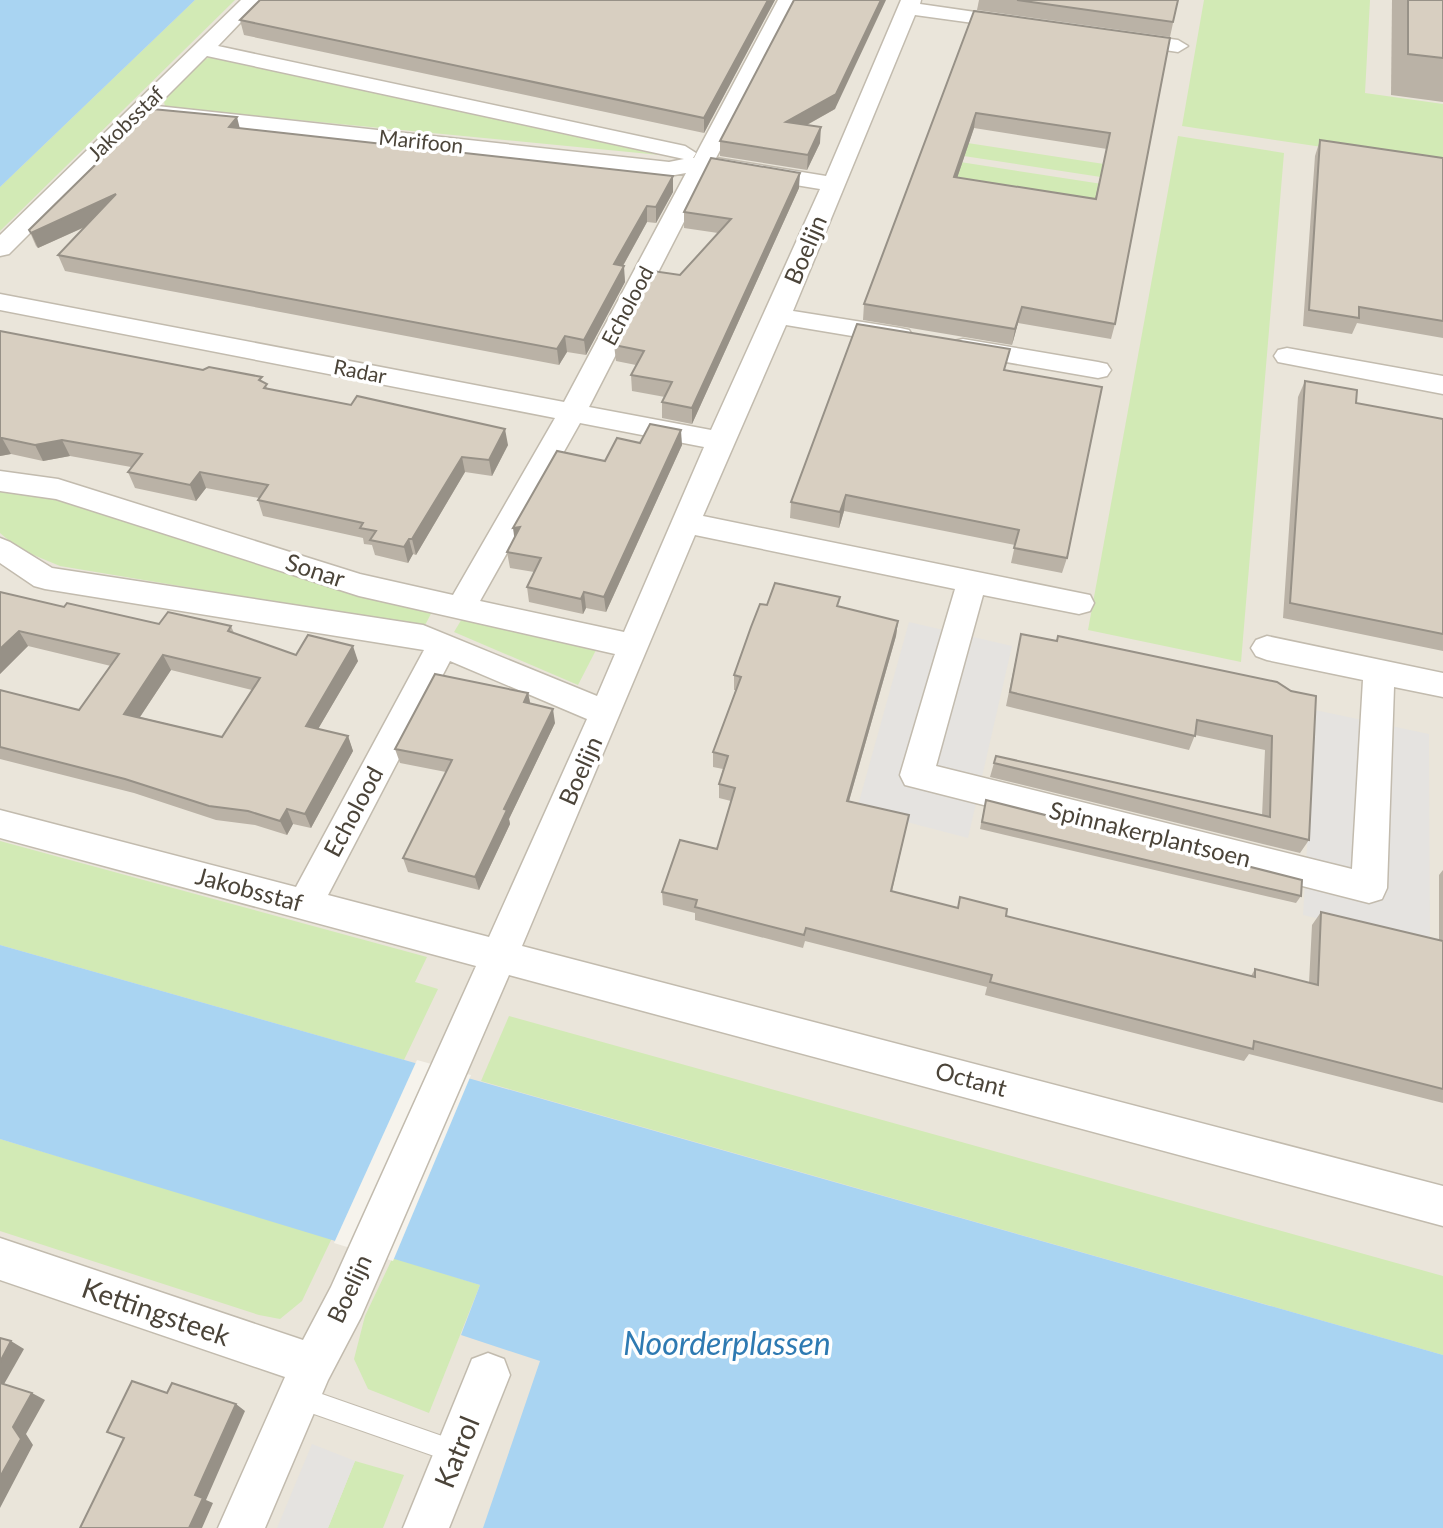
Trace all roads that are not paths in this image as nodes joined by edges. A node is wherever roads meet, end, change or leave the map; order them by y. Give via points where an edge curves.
1 (252, 0) edge
2 (788, 0) edge
3 (910, 4) edge
4 (1031, 25) edge
5 (1112, 37) edge
6 (1178, 46) dead end
7 (204, 49) junction
8 (139, 111) junction
9 (702, 163) junction
10 (834, 184) junction
11 (0, 249) edge
12 (0, 302) edge
13 (778, 316) junction
14 (1287, 356) dead end
15 (1098, 370) dead end
16 (1443, 385) edge
17 (572, 413) junction
18 (720, 441) junction
19 (0, 481) edge
20 (687, 523) junction
21 (0, 549) edge
22 (972, 581) junction
23 (1079, 603) dead end
24 (461, 608) junction
25 (443, 645) junction
26 (634, 646) junction
27 (1267, 648) dead end
28 (1379, 672) junction
29 (1443, 685) edge
30 (606, 713) junction
31 (0, 824) edge
32 (305, 905) junction
33 (498, 958) junction
34 (1443, 1206) edge
35 (0, 1259) edge
36 (488, 1375) dead end
37 (306, 1382) junction
38 (457, 1452) junction
39 (242, 1528) edge
40 (426, 1528) edge

1 - 7 street, Jakobsstaf
2 - 9 street, Echolood
3 - 4 street, Boelijn
3 - 10 street, Boelijn
5 - 6 street
7 - 8 street, Jakobsstaf
7 - 9 street, Marifoon via 681,151
8 - 9 street, Marifoon via 669,169
8 - 11 street, Jakobsstaf
9 - 10 street, Marifoon
9 - 17 street, Echolood
10 - 13 street, Boelijn
12 - 17 street, Radar
13 - 15 street
13 - 18 street, Boelijn
14 - 16 street
17 - 18 street, Radar
17 - 24 street, Echolood
18 - 20 street, Boelijn
19 - 24 street, Sonar via 58,489 359,585
20 - 22 street
20 - 26 street, Boelijn
21 - 25 street, Sonar via 45,578 368,626
22 - 23 street
22 - 28 street, Spinnakerplantsoen via 917,775 1369,888
24 - 26 street, Sonar
25 - 30 street, Sonar
25 - 32 street, Echolood
26 - 30 street, Boelijn
27 - 28 street
28 - 29 street
30 - 33 street, Boelijn
31 - 32 street, Jakobsstaf
32 - 33 street, Jakobsstaf
33 - 34 street, Octant via 560,970
33 - 37 street, Boelijn
35 - 37 street, Kettingsteek
36 - 38 street, Katrol
37 - 38 lane
37 - 39 street, Boelijn
38 - 40 street, Katrol

